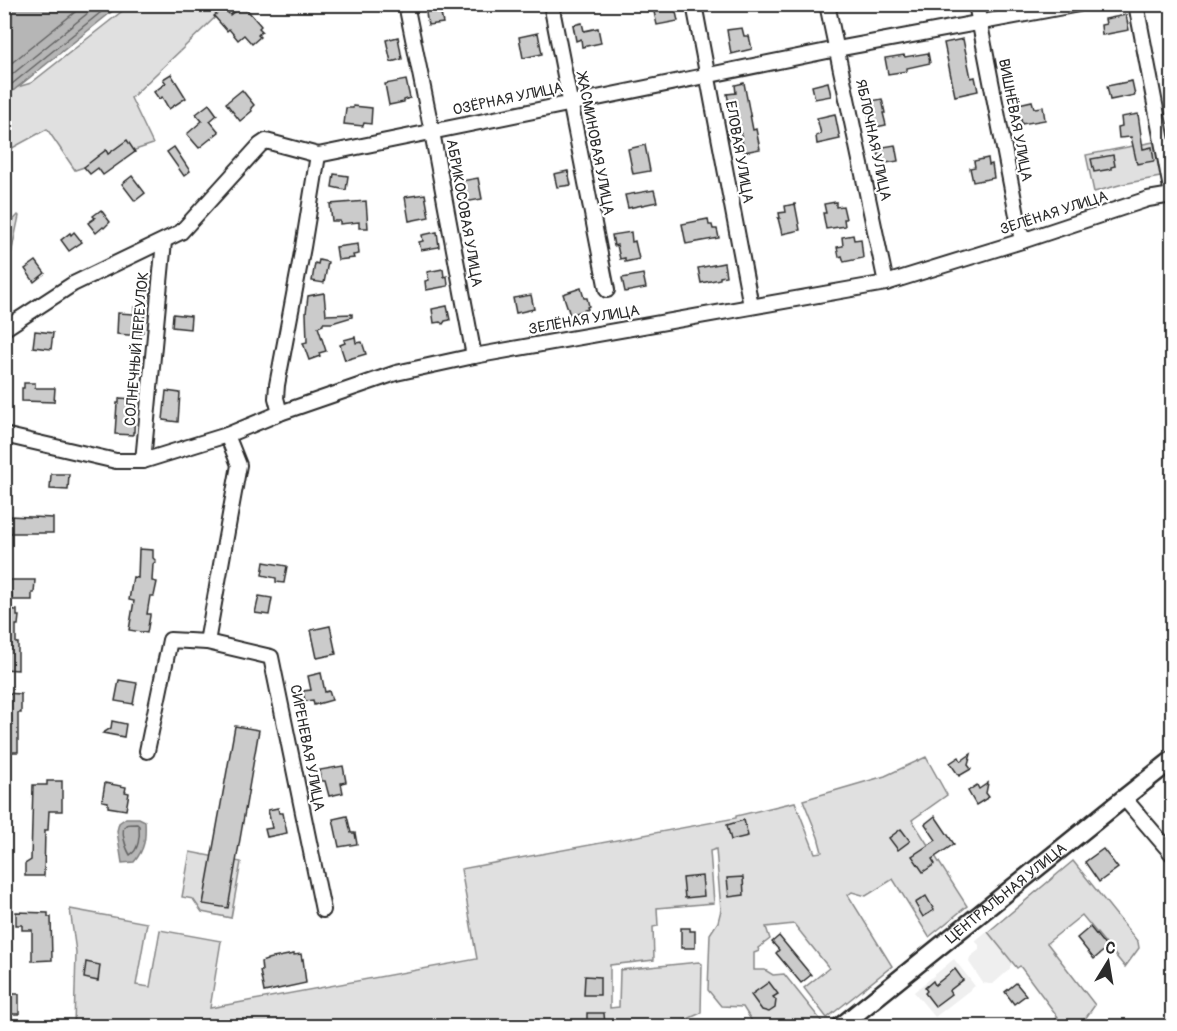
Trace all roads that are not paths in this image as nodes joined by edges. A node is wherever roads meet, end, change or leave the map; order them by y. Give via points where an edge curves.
1 (406, 4) edge
2 (551, 4) edge
3 (694, 4) edge
4 (827, 4) edge
5 (976, 4) edge
6 (1079, 4) edge
7 (1136, 4) edge
8 (980, 24) junction
9 (837, 50) junction
10 (708, 77) junction
11 (570, 103) junction
12 (432, 132) junction
13 (318, 155) junction
14 (1173, 194) edge
15 (164, 241) junction
16 (1022, 242) junction
17 (886, 283) junction
18 (607, 290) dead end
19 (751, 306) junction
20 (4, 329) edge
21 (474, 356) junction
22 (280, 413) junction
23 (4, 435) edge
24 (227, 435) junction
25 (143, 461) junction
26 (207, 642) junction
27 (147, 751) dead end
28 (1173, 760) edge
29 (1124, 798) junction
30 (1173, 854) edge
31 (323, 910) dead end
32 (841, 1026) edge

1 - 12 street, АБРИКОСОВАЯ УЛИЦА
2 - 11 street, ЖАСМИНОВАЯ УЛИЦА
3 - 10 street, ЕЛОВАЯ УЛИЦА
4 - 9 street, ЯБЛОЧНАЯ УЛИЦА
5 - 8 street, ВИШНЁВАЯ УЛИЦА
6 - 8 street, ОЗЁРНАЯ УЛИЦА
7 - 14 street
8 - 9 street, ОЗЁРНАЯ УЛИЦА
8 - 16 street, ВИШНЁВАЯ УЛИЦА
9 - 10 street, ОЗЁРНАЯ УЛИЦА
9 - 17 street, ЯБЛОЧНАЯ УЛИЦА
10 - 11 street, ОЗЁРНАЯ УЛИЦА
10 - 19 street, ЕЛОВАЯ УЛИЦА
11 - 12 street, ОЗЁРНАЯ УЛИЦА
11 - 18 street, ЖАСМИНОВАЯ УЛИЦА
12 - 13 street, ОЗЁРНАЯ УЛИЦА
12 - 21 street, АБРИКОСОВАЯ УЛИЦА
13 - 15 street, ОЗЁРНАЯ УЛИЦА via 266,141 181,232
13 - 22 street via 277,385
14 - 16 street, ЗЕЛЁНАЯ УЛИЦА
15 - 20 street, ОЗЁРНАЯ УЛИЦА via 73,284
15 - 25 street, СОЛНЕЧНЫЙ ПЕРЕУЛОК
16 - 17 street, ЗЕЛЁНАЯ УЛИЦА
17 - 19 street, ЗЕЛЁНАЯ УЛИЦА
19 - 21 street, ЗЕЛЁНАЯ УЛИЦА
21 - 22 street, ЗЕЛЁНАЯ УЛИЦА via 396,373
22 - 24 street, ЗЕЛЁНАЯ УЛИЦА
23 - 25 street, ЗЕЛЁНАЯ УЛИЦА via 117,461
24 - 25 street, ЗЕЛЁНАЯ УЛИЦА
24 - 26 street via 238,465
26 - 27 street via 170,640
26 - 31 street, СИРЕНЕВАЯ УЛИЦА via 271,657
28 - 29 main road, ЦЕНТРАЛЬНАЯ УЛИЦА
29 - 30 street
29 - 32 main road, ЦЕНТРАЛЬНАЯ УЛИЦА

